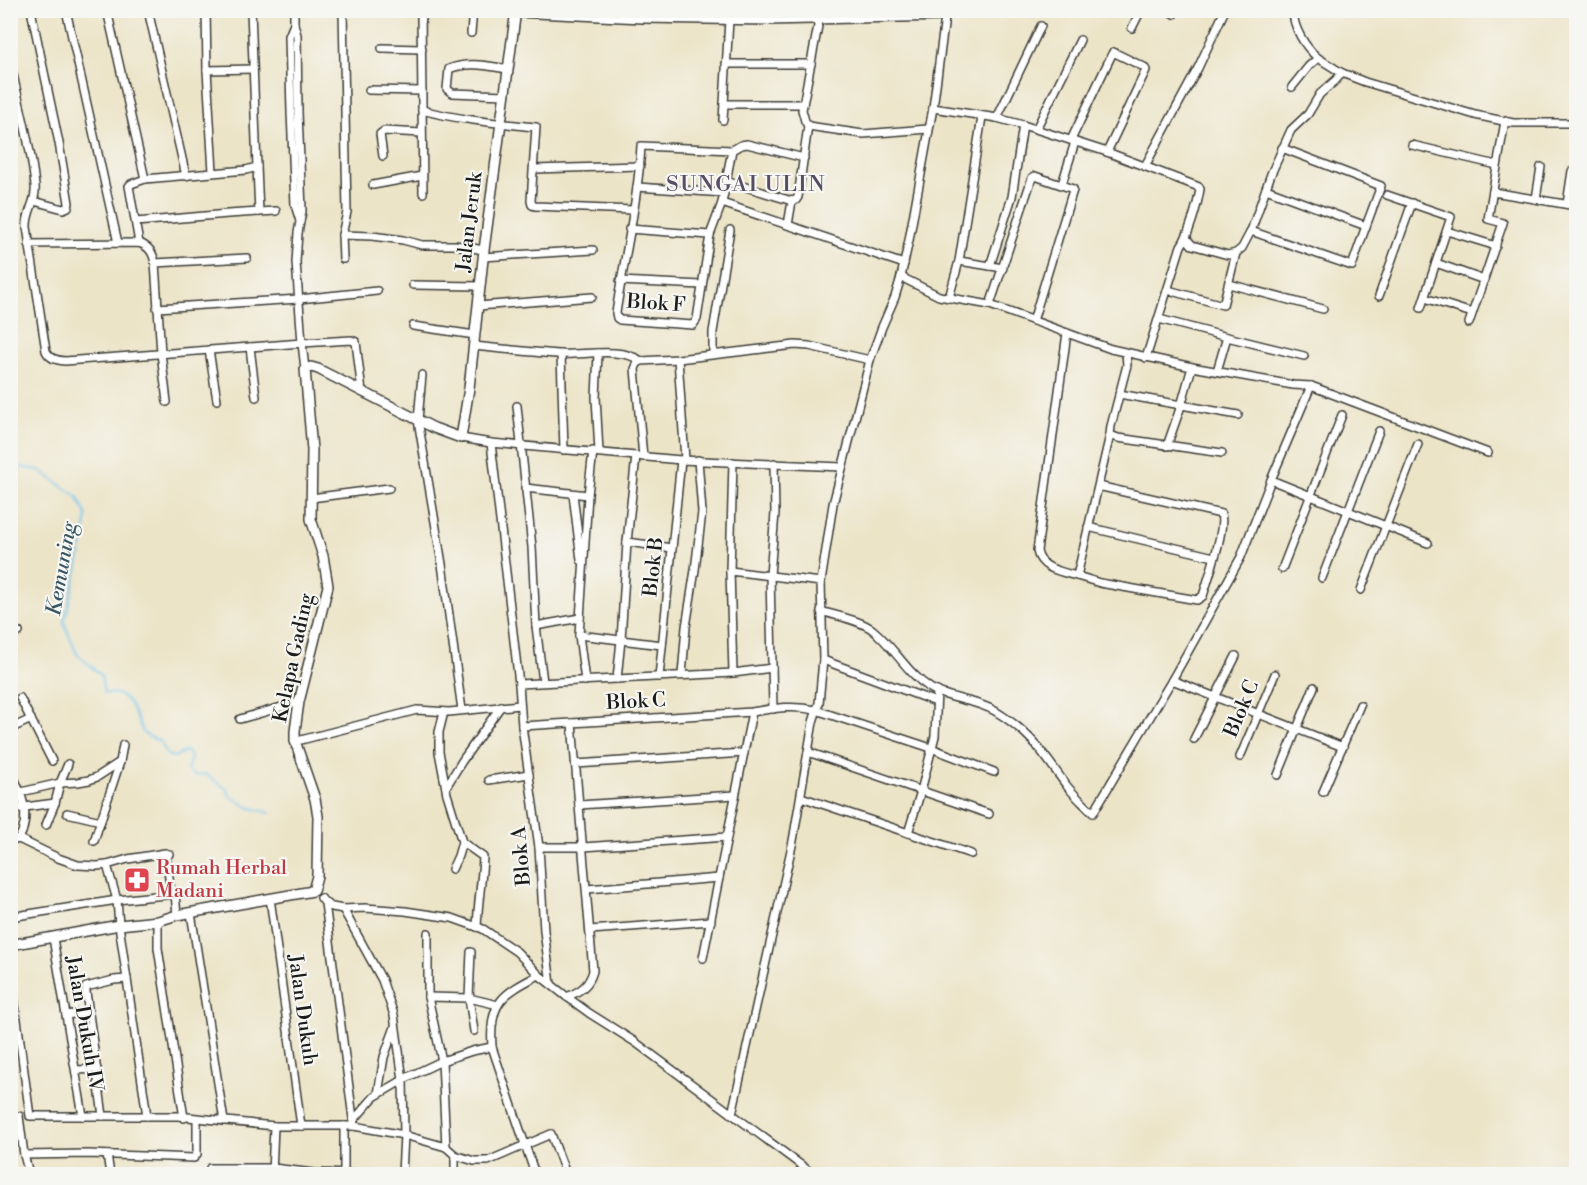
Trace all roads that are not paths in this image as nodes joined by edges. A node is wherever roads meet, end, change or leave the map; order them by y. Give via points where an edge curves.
1 (31, 10) edge
2 (66, 10) edge
3 (106, 10) edge
4 (148, 10) edge
5 (206, 10) edge
6 (251, 10) edge
7 (294, 10) edge
8 (343, 10) edge
9 (421, 10) edge
10 (473, 10) edge
11 (663, 10) edge
12 (728, 10) edge
13 (772, 10) edge
14 (821, 10) edge
15 (1141, 10) edge
16 (1225, 10) edge
17 (1293, 10) edge
18 (516, 12) edge
19 (946, 14) edge
20 (883, 15) edge
21 (663, 19) junction
22 (728, 20) junction
23 (819, 20) junction
24 (768, 21) junction
25 (1041, 26) dead end
26 (1132, 28) dead end
27 (471, 33) dead end
28 (1080, 40) dead end
29 (382, 48) dead end
30 (422, 50) junction
31 (1318, 58) junction
32 (10, 60) edge
33 (726, 64) junction
34 (811, 64) junction
35 (253, 69) junction
36 (508, 69) junction
37 (207, 70) junction
38 (1342, 73) junction
39 (1292, 87) dead end
40 (369, 90) dead end
41 (422, 92) junction
42 (505, 95) junction
43 (724, 104) junction
44 (803, 104) junction
45 (933, 108) junction
46 (422, 110) junction
47 (982, 117) junction
48 (997, 118) junction
49 (723, 120) dead end
50 (1505, 121) junction
51 (501, 122) junction
52 (1576, 123) edge
53 (1023, 125) junction
54 (808, 126) junction
55 (928, 129) junction
56 (1036, 129) junction
57 (422, 134) junction
58 (1073, 141) junction
59 (1412, 145) dead end
60 (1282, 148) junction
61 (732, 150) junction
62 (1107, 152) junction
63 (383, 156) dead end
64 (804, 158) junction
65 (1497, 165) junction
66 (640, 166) junction
67 (1145, 166) junction
68 (257, 167) junction
69 (1541, 167) dead end
70 (534, 169) junction
71 (1572, 171) dead end
72 (213, 172) junction
73 (186, 176) junction
74 (422, 176) junction
75 (145, 179) junction
76 (726, 181) junction
77 (1062, 184) junction
78 (373, 185) dead end
79 (636, 187) junction
80 (1266, 189) junction
81 (1493, 192) junction
82 (423, 193) dead end
83 (724, 193) junction
84 (1387, 195) dead end
85 (1536, 199) junction
86 (34, 201) junction
87 (792, 201) junction
88 (722, 203) junction
89 (1412, 203) junction
90 (1567, 204) junction
91 (1576, 206) edge
92 (633, 210) junction
93 (276, 211) dead end
94 (259, 212) junction
95 (136, 222) junction
96 (788, 225) junction
97 (1366, 226) junction
98 (629, 229) junction
99 (730, 230) dead end
100 (1251, 231) junction
101 (1447, 231) junction
102 (342, 235) junction
103 (710, 235) junction
104 (1187, 239) junction
105 (118, 243) junction
106 (139, 243) junction
107 (29, 244) junction
108 (1496, 246) junction
109 (593, 250) dead end
110 (1236, 253) junction
111 (484, 254) junction
112 (247, 258) dead end
113 (343, 259) dead end
114 (960, 261) junction
115 (155, 263) junction
116 (1436, 263) junction
117 (904, 264) junction
118 (990, 266) junction
119 (1003, 268) junction
120 (901, 277) junction
121 (1484, 280) junction
122 (620, 281) junction
123 (1229, 284) junction
124 (413, 285) dead end
125 (702, 285) junction
126 (480, 286) junction
127 (1168, 290) junction
128 (377, 291) dead end
129 (1379, 296) dead end
130 (592, 297) dead end
131 (949, 298) junction
132 (1425, 298) junction
133 (299, 299) junction
134 (990, 305) junction
135 (478, 306) junction
136 (158, 308) junction
137 (1421, 308) dead end
138 (1323, 309) dead end
139 (1472, 314) junction
140 (1159, 319) junction
141 (1033, 321) junction
142 (1469, 323) dead end
143 (413, 326) dead end
144 (1067, 333) junction
145 (475, 335) junction
146 (1227, 337) junction
147 (302, 343) junction
148 (473, 346) junction
149 (250, 347) junction
150 (209, 350) junction
151 (1126, 352) junction
152 (161, 353) junction
153 (598, 353) junction
154 (561, 354) junction
155 (713, 354) junction
156 (1304, 356) dead end
157 (1146, 358) junction
158 (678, 359) junction
159 (870, 360) junction
160 (641, 361) junction
161 (1192, 367) junction
162 (305, 369) junction
163 (1217, 371) junction
164 (422, 375) dead end
165 (1311, 386) junction
166 (362, 392) junction
167 (1119, 394) junction
168 (256, 397) dead end
169 (217, 400) dead end
170 (167, 402) dead end
171 (517, 406) dead end
172 (1181, 406) junction
173 (1238, 415) dead end
174 (1342, 415) dead end
175 (418, 420) junction
176 (1379, 431) dead end
177 (1110, 435) junction
178 (461, 438) junction
179 (491, 443) junction
180 (1418, 444) dead end
181 (521, 446) junction
182 (1167, 446) junction
183 (564, 450) junction
184 (596, 452) junction
185 (1222, 453) dead end
186 (1488, 453) dead end
187 (640, 456) junction
188 (683, 460) junction
189 (698, 460) junction
190 (733, 462) junction
191 (774, 464) junction
192 (842, 467) junction
193 (1271, 480) junction
194 (1098, 486) junction
195 (389, 488) dead end
196 (525, 488) junction
197 (573, 494) junction
198 (588, 495) junction
199 (1310, 495) junction
200 (311, 498) junction
201 (1348, 510) junction
202 (1386, 525) junction
203 (1088, 527) junction
204 (627, 542) junction
205 (1428, 543) dead end
206 (672, 548) junction
207 (1214, 557) junction
208 (1282, 569) dead end
209 (730, 571) junction
210 (770, 575) junction
211 (1077, 576) junction
212 (583, 577) junction
213 (1322, 578) dead end
214 (821, 582) junction
215 (1361, 590) dead end
216 (821, 612) junction
217 (580, 618) junction
218 (536, 626) junction
219 (19, 632) dead end
220 (10, 634) edge
221 (579, 635) junction
222 (621, 640) junction
223 (662, 645) junction
224 (1236, 656) dead end
225 (823, 660) junction
226 (771, 668) junction
227 (733, 673) junction
228 (1275, 674) dead end
229 (682, 675) junction
230 (659, 677) junction
231 (617, 679) junction
232 (1172, 680) junction
233 (585, 681) junction
234 (543, 682) junction
235 (519, 684) junction
236 (1314, 687) dead end
237 (937, 691) junction
238 (1215, 697) junction
239 (20, 698) dead end
240 (299, 702) junction
241 (936, 702) junction
242 (520, 705) junction
243 (1360, 705) dead end
244 (501, 706) junction
245 (773, 709) junction
246 (462, 710) junction
247 (816, 710) junction
248 (444, 712) junction
249 (752, 712) junction
250 (1258, 713) junction
251 (31, 719) junction
252 (240, 719) dead end
253 (572, 723) junction
254 (522, 726) junction
255 (1296, 728) junction
256 (10, 729) edge
257 (1194, 739) dead end
258 (301, 740) dead end
259 (123, 745) dead end
260 (1343, 747) junction
261 (932, 748) junction
262 (808, 752) junction
263 (744, 753) junction
264 (1240, 757) dead end
265 (52, 761) dead end
266 (120, 762) junction
267 (68, 764) dead end
268 (576, 764) junction
269 (11, 771) edge
270 (994, 772) dead end
271 (528, 774) junction
272 (1278, 775) dead end
273 (489, 780) dead end
274 (60, 783) junction
275 (446, 787) junction
276 (921, 791) junction
277 (21, 792) junction
278 (1323, 792) dead end
279 (735, 795) junction
280 (801, 797) junction
281 (55, 803) junction
282 (579, 805) junction
283 (25, 807) junction
284 (10, 811) edge
285 (66, 813) dead end
286 (989, 814) dead end
287 (101, 820) junction
288 (46, 825) dead end
289 (908, 833) junction
290 (727, 837) junction
291 (19, 839) junction
292 (10, 841) edge
293 (94, 841) dead end
294 (462, 842) junction
295 (583, 847) junction
296 (539, 848) junction
297 (971, 854) dead end
298 (107, 865) junction
299 (452, 869) dead end
300 (719, 878) junction
301 (586, 889) junction
302 (175, 894) junction
303 (270, 898) junction
304 (117, 900) junction
305 (343, 909) junction
306 (191, 912) junction
307 (177, 915) junction
308 (10, 917) edge
309 (158, 921) junction
310 (711, 921) junction
311 (119, 925) junction
312 (477, 927) junction
313 (590, 930) junction
314 (428, 933) dead end
315 (52, 938) junction
316 (10, 945) edge
317 (471, 952) dead end
318 (703, 958) dead end
319 (10, 968) edge
320 (539, 975) junction
321 (127, 979) junction
322 (551, 984) junction
323 (428, 997) junction
324 (567, 997) junction
325 (469, 998) junction
326 (498, 1005) junction
327 (89, 1012) junction
328 (66, 1015) junction
329 (395, 1026) junction
330 (474, 1031) dead end
331 (492, 1047) junction
332 (442, 1061) junction
333 (97, 1069) junction
334 (76, 1070) junction
335 (403, 1080) junction
336 (378, 1094) junction
337 (10, 1114) edge
338 (732, 1114) junction
339 (19, 1116) junction
340 (30, 1116) junction
341 (83, 1116) junction
342 (104, 1116) junction
343 (147, 1116) junction
344 (184, 1118) junction
345 (197, 1119) junction
346 (224, 1121) junction
347 (353, 1123) junction
348 (274, 1126) junction
349 (301, 1126) junction
350 (344, 1126) junction
351 (404, 1135) junction
352 (525, 1144) junction
353 (446, 1147) junction
354 (24, 1155) junction
355 (107, 1155) junction
356 (455, 1155) junction
357 (210, 1168) dead end
358 (230, 1171) edge
359 (273, 1172) edge
360 (380, 1173) dead end
361 (29, 1174) edge
362 (110, 1174) edge
363 (314, 1174) edge
364 (344, 1174) edge
365 (360, 1174) edge
366 (402, 1174) edge
367 (455, 1174) edge
368 (535, 1174) edge
369 (566, 1174) edge
370 (813, 1174) edge

1 - 86 street via 69,203 63,209
2 - 105 street
3 - 75 street
4 - 73 street
5 - 37 street
6 - 35 street
7 - 133 street via 295,112 302,211 296,262
8 - 102 street via 347,212
9 - 30 street
10 - 27 street
11 - 21 street
12 - 22 street
13 - 24 street
14 - 23 street
15 - 26 street
16 - 67 street
17 - 31 street via 1295,25
18 - 21 street
18 - 36 street, Jalan Jeruk
19 - 20 street
19 - 45 street
20 - 23 street
21 - 22 street
22 - 24 street
22 - 33 street
23 - 24 street
23 - 34 street
25 - 48 street
28 - 56 street
29 - 30 street
30 - 41 street
31 - 38 street
31 - 39 street
32 - 86 street via 33,169
33 - 34 street
33 - 43 street
34 - 44 street
35 - 37 street
35 - 68 street
36 - 42 street, Jalan Jeruk
36 - 42 street via 460,64 449,69 447,80 447,89 452,93
37 - 72 street
38 - 50 street
38 - 60 street via 1295,125
40 - 41 street
41 - 46 street
42 - 51 street, Jalan Jeruk
43 - 44 street
43 - 49 street
44 - 54 street
45 - 47 street
45 - 55 street
46 - 51 street
46 - 57 street
47 - 48 street
47 - 114 street
48 - 53 street
50 - 52 street
50 - 65 street
51 - 70 street via 536,127
51 - 111 street, Jalan Jeruk
53 - 56 street
53 - 118 street via 1012,197
54 - 55 street via 863,134
54 - 64 street
55 - 117 street
56 - 58 street
57 - 63 street via 384,131 380,134
57 - 74 street
58 - 62 street
58 - 62 street via 1113,52 1146,70
58 - 77 street
59 - 65 street
60 - 80 street
60 - 97 street via 1381,186
61 - 64 street via 747,144
61 - 66 street via 641,146
61 - 76 street
62 - 67 street
64 - 87 street via 798,197
65 - 81 street
66 - 70 street
66 - 79 street
67 - 104 street via 1200,189
68 - 72 street
68 - 94 street
69 - 85 street
70 - 92 street via 532,205
71 - 90 street
72 - 73 street
73 - 75 street
74 - 78 street
74 - 82 street
75 - 95 street via 129,185
76 - 83 street
76 - 87 street
77 - 119 street via 1034,177
77 - 141 street via 1073,190
79 - 83 street
79 - 92 street
80 - 97 street
80 - 100 street
81 - 85 street
81 - 108 street via 1488,219 1503,223
83 - 88 street
84 - 89 street
85 - 90 street
86 - 107 street via 26,222
87 - 96 street
88 - 96 street
88 - 103 street
89 - 101 street via 1451,217
89 - 129 street
90 - 91 street
92 - 98 street
93 - 94 street
94 - 95 street
95 - 106 street
96 - 117 street
97 - 100 street via 1352,266
98 - 103 street
98 - 122 street
99 - 155 street
100 - 110 street
101 - 108 street
101 - 116 street
102 - 111 street via 455,245
102 - 113 street
103 - 125 street
104 - 110 street via 1192,245 1228,255
104 - 127 street via 1181,246
105 - 106 street
105 - 107 street
106 - 115 street via 152,251
107 - 152 street via 50,357 65,361
108 - 121 street
109 - 111 street
110 - 123 street
111 - 126 street, Jalan Jeruk
112 - 115 street
114 - 118 street
114 - 131 street
115 - 136 street
116 - 121 street
116 - 132 street
117 - 120 street
118 - 119 street
119 - 134 street
120 - 131 street via 939,297
120 - 159 street
121 - 139 street
122 - 125 street
122 - 125 street, Blok F via 616,318 693,325
123 - 127 street via 1223,305
123 - 138 street
124 - 126 street
126 - 135 street, Jalan Jeruk
127 - 140 street
128 - 133 street
130 - 135 street
131 - 134 street
132 - 137 street
132 - 139 street
133 - 136 street
133 - 147 street
134 - 141 street
135 - 145 street, Jalan Jeruk
136 - 152 street
139 - 142 street
140 - 146 street
140 - 157 street
141 - 144 street
143 - 145 street
144 - 151 street
144 - 211 street via 1037,551 1044,564
145 - 148 street, Jalan Jeruk
146 - 156 street
146 - 163 street
147 - 149 street
147 - 162 street
147 - 166 street via 356,342
148 - 154 street
148 - 178 street, Jalan Jeruk
149 - 150 street
149 - 168 street
150 - 152 street
150 - 169 street
151 - 157 street
151 - 167 street via 1127,365
152 - 170 street
153 - 154 street
153 - 160 street via 630,355
153 - 184 street
154 - 183 street
155 - 158 street
155 - 159 street via 795,345
157 - 161 street
158 - 160 street
158 - 188 street, Blok B
159 - 192 street
160 - 187 street via 636,369
161 - 163 street
161 - 172 street
162 - 166 street via 318,369
162 - 200 street, Kelapa Gading via 312,450
163 - 165 street
164 - 175 street
165 - 186 street
165 - 193 street
166 - 175 street
167 - 172 street
167 - 177 street
171 - 181 street
172 - 173 street
172 - 182 street
174 - 199 street
175 - 178 street
175 - 246 street
176 - 201 street
177 - 182 street
177 - 194 street
178 - 179 street
179 - 181 street
179 - 235 street, Blok A
180 - 202 street
181 - 183 street
181 - 196 street
182 - 185 street
183 - 184 street
184 - 187 street
184 - 198 street
187 - 188 street
187 - 204 street
188 - 189 street
188 - 206 street, Blok B
189 - 190 street
189 - 229 street via 702,513
190 - 191 street
190 - 209 street
191 - 192 street
191 - 210 street
192 - 214 street
193 - 199 street
193 - 232 street via 1241,556
194 - 203 street
194 - 207 street via 1221,514
195 - 200 street
196 - 197 street
196 - 218 street
197 - 198 street
197 - 212 street
198 - 212 street
199 - 201 street
199 - 208 street
200 - 240 street, Kelapa Gading via 311,519 328,586
201 - 202 street
201 - 213 street
202 - 205 street
202 - 215 street
203 - 207 street
203 - 211 street
204 - 206 street
204 - 222 street
206 - 223 street, Blok B
207 - 211 street via 1203,596 1197,600
209 - 210 street
209 - 227 street
210 - 214 street
210 - 226 street
212 - 217 street
214 - 216 street
216 - 225 street
216 - 237 street via 873,630 912,673
217 - 218 street
217 - 221 street
218 - 234 street
219 - 220 street
221 - 222 street
221 - 233 street
222 - 223 street
222 - 231 street
223 - 230 street, Blok B
224 - 238 street
225 - 241 street
225 - 247 street
226 - 227 street
226 - 245 street
227 - 229 street
228 - 250 street, Blok C
229 - 230 street
230 - 231 street
231 - 233 street
232 - 237 street via 1093,813 1021,730 986,707
232 - 238 street
233 - 234 street
234 - 235 street
235 - 242 street, Blok A
236 - 255 street
237 - 241 street
238 - 250 street
238 - 257 street
239 - 251 street
240 - 252 street
240 - 303 street, Kelapa Gading via 295,741 318,816 316,886 313,891
241 - 261 street
242 - 244 street
242 - 254 street, Blok A
243 - 260 street
244 - 246 street
244 - 275 street
245 - 247 street via 786,706
245 - 249 street
246 - 248 street
247 - 261 street
247 - 262 street
248 - 258 street via 417,710
248 - 275 street via 439,752
249 - 253 street, Blok C
249 - 263 street
250 - 255 street
250 - 264 street, Blok C
251 - 256 street
251 - 265 street
253 - 254 street, Blok C
253 - 268 street
254 - 271 street, Blok A
255 - 260 street
255 - 272 street
259 - 266 street
260 - 278 street
261 - 270 street
261 - 276 street
262 - 276 street
262 - 280 street
263 - 268 street
263 - 279 street
266 - 274 street via 97,777
266 - 287 street
267 - 274 street
268 - 282 street
269 - 277 street
271 - 273 street
271 - 296 street, Blok A
274 - 277 street
274 - 281 street
275 - 294 street
276 - 286 street
276 - 289 street
277 - 283 street
279 - 282 street
279 - 290 street
280 - 289 street
280 - 338 street
281 - 283 street
281 - 288 street
282 - 295 street
283 - 284 street
283 - 291 street via 24,830
285 - 287 street
287 - 293 street
289 - 297 street
290 - 295 street
290 - 300 street
291 - 292 street
291 - 298 street via 78,864
294 - 299 street
294 - 312 street via 483,857
295 - 296 street
295 - 301 street
296 - 322 street, Blok A
298 - 302 street via 169,854 166,857 171,891
298 - 304 street
300 - 301 street
300 - 310 street
301 - 313 street
302 - 304 street
302 - 307 street
303 - 306 street, Kelapa Gading
303 - 349 street, Jalan Dukuh
304 - 308 street
304 - 311 street
305 - 312 street via 405,911 452,918
305 - 329 street via 382,980
305 - 347 street via 323,901
306 - 307 street, Kelapa Gading
306 - 346 street
307 - 309 street, Kelapa Gading
309 - 311 street, Kelapa Gading
309 - 344 street via 158,948
310 - 313 street
310 - 318 street
311 - 315 street, Kelapa Gading
311 - 321 street
312 - 320 street via 517,952
313 - 324 street via 594,971 591,980
314 - 323 street
315 - 316 street, Kelapa Gading
315 - 328 street, Jalan Dukuh IV
317 - 325 street
319 - 340 street
320 - 322 street
320 - 326 street via 507,993
321 - 327 street via 86,987
321 - 343 street
322 - 324 street
323 - 325 street
323 - 332 street
324 - 338 street
325 - 326 street
325 - 330 street
326 - 331 street
327 - 328 street
327 - 333 street
328 - 334 street, Jalan Dukuh IV
329 - 335 street
329 - 336 street via 384,1057
331 - 332 street
331 - 352 street
332 - 335 street
332 - 353 street
333 - 334 street
333 - 342 street
334 - 341 street, Jalan Dukuh IV
335 - 336 street
335 - 351 street
336 - 347 street
337 - 339 street
338 - 370 street
339 - 340 street
339 - 354 street
340 - 341 street
341 - 342 street
342 - 343 street
343 - 344 street
344 - 345 street
345 - 346 street
345 - 355 street via 194,1158
346 - 348 street
347 - 350 street
347 - 351 street
348 - 349 street
348 - 359 street
349 - 350 street
350 - 364 street
351 - 353 street
351 - 366 street
352 - 356 street via 488,1161
352 - 368 street
352 - 369 street via 552,1134
353 - 356 street
354 - 355 street
354 - 361 street
355 - 362 street
356 - 367 street
357 - 358 street
358 - 359 street
359 - 363 street
360 - 365 street
363 - 364 street
364 - 365 street

